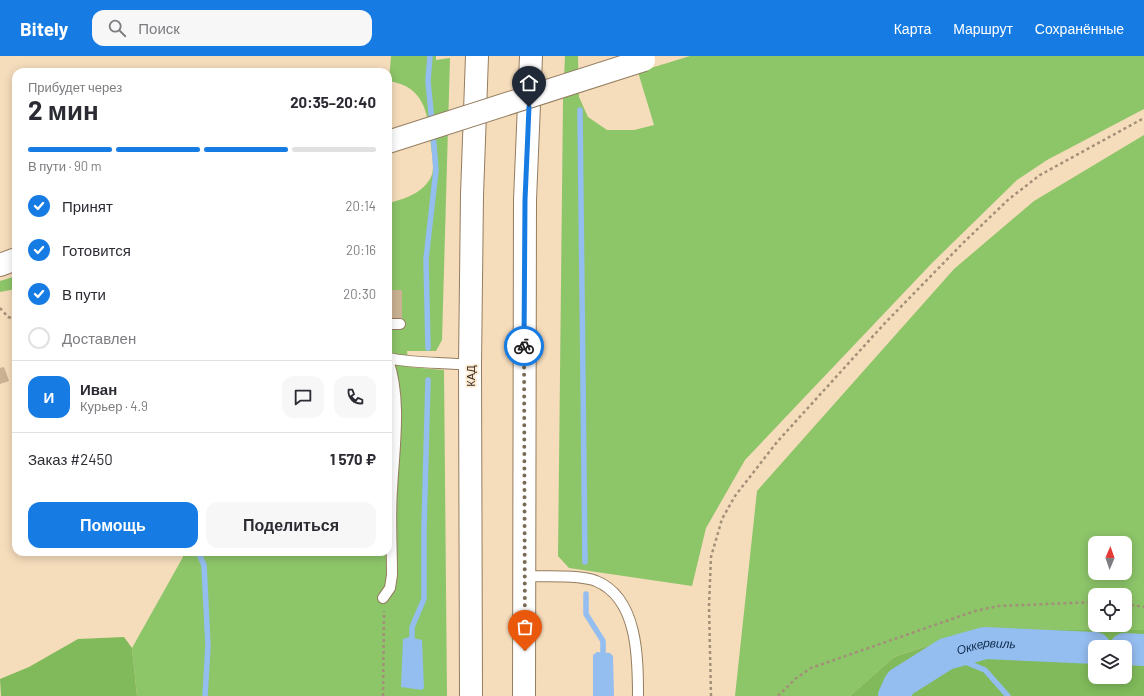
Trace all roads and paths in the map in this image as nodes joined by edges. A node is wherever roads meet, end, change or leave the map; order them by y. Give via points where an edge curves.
1 (477, 56) edge
2 (530, 56) edge
3 (651, 58) edge
4 (1144, 118) edge
5 (392, 141) edge
6 (12, 261) edge
7 (0, 264) edge
8 (0, 308) edge
9 (12, 318) edge
10 (392, 324) edge
11 (400, 324) dead end
12 (392, 360) edge
13 (470, 366) junction
14 (392, 370) edge
15 (392, 479) edge
16 (392, 556) edge
17 (525, 576) junction
18 (383, 598) joint
19 (1088, 602) edge
20 (1132, 605) edge
21 (1144, 607) edge
22 (383, 696) edge
23 (471, 696) edge
24 (524, 696) edge
25 (638, 696) edge
26 (711, 696) edge
27 (778, 696) edge

1 - 13 main road, КАД
2 - 17 main road via 525,208
3 - 5 main road, bridge
4 - 26 path via 1040,175 1009,199 885,323 777,442 735,496 722,520 712,557 709,606
6 - 7 main road
8 - 9 path
10 - 11 lane
12 - 13 lane
13 - 23 main road, КАД
14 - 15 lane via 395,444
16 - 18 lane via 390,588
17 - 24 main road
17 - 25 lane via 595,581 609,590 628,614 638,668
18 - 22 path
19 - 27 path via 998,606 974,611 811,668
20 - 21 path

